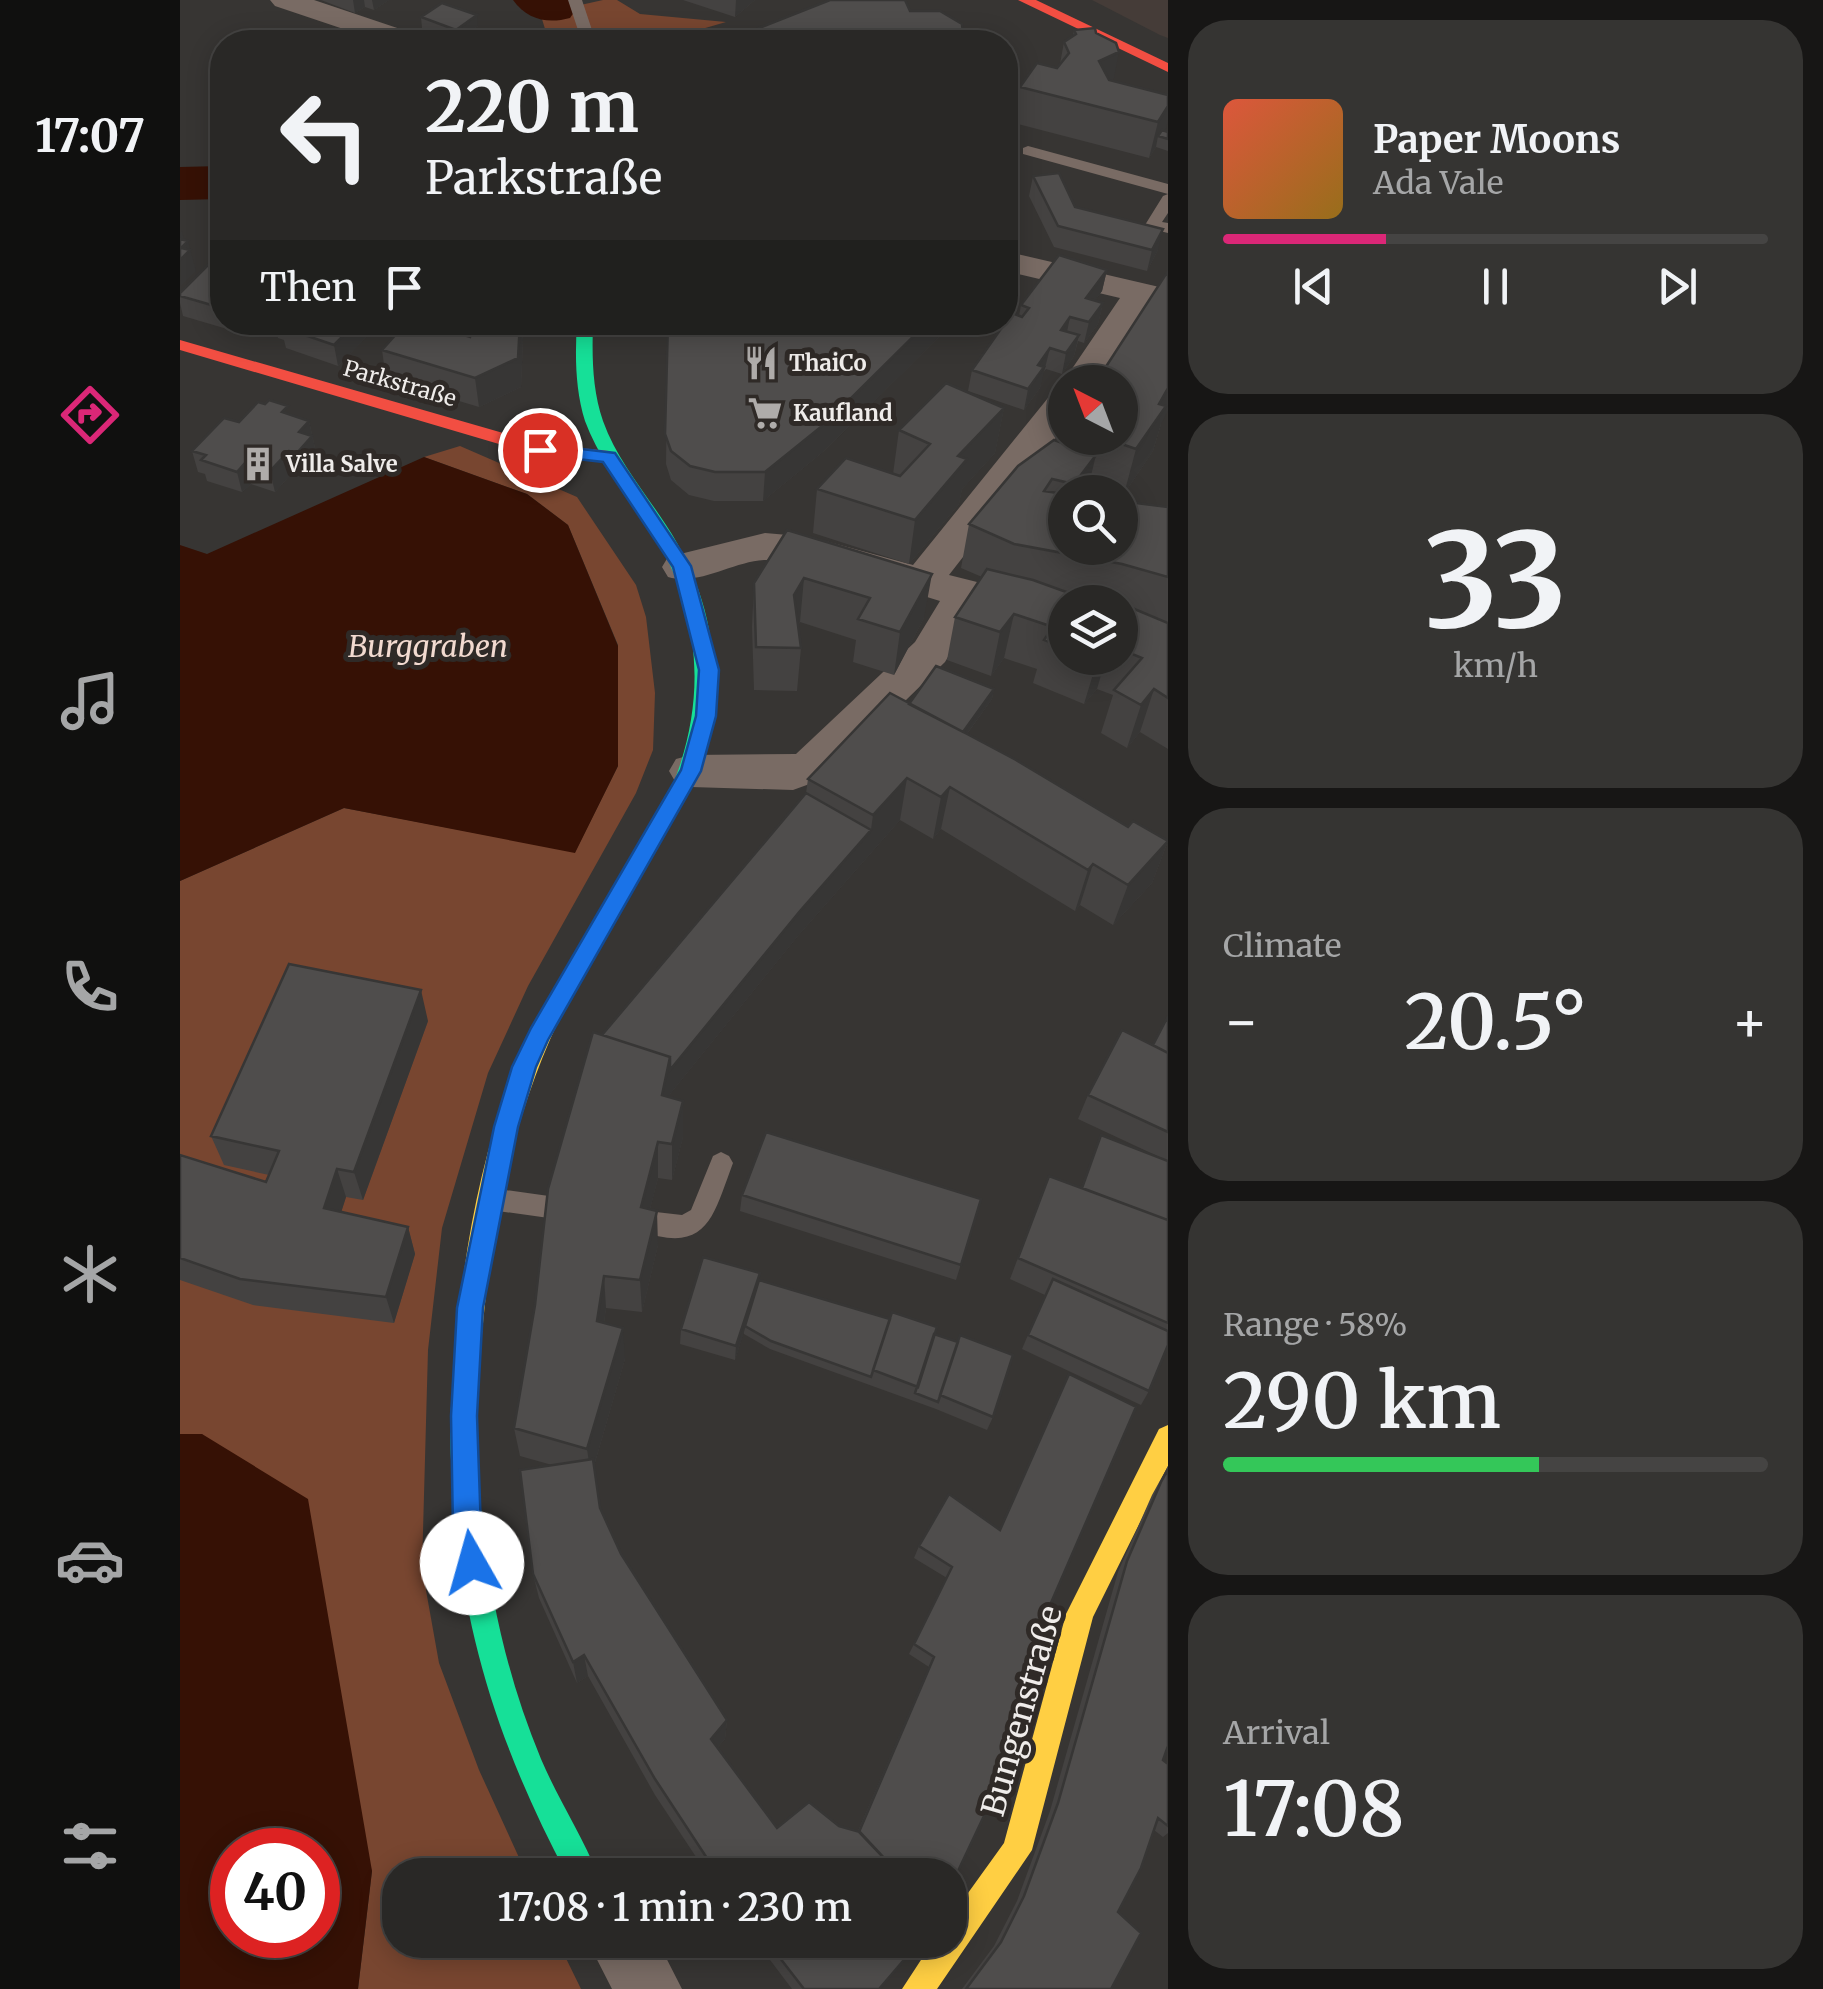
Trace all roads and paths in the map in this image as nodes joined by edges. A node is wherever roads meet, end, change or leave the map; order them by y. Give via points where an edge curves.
1 (285, 0) edge
2 (575, 0) edge
3 (1025, 0) edge
4 (374, 30) edge
5 (585, 30) edge
6 (1168, 68) edge
7 (1028, 152) dead end
8 (1168, 188) edge
9 (1168, 199) edge
10 (1168, 228) edge
11 (1018, 263) edge
12 (1155, 296) edge
13 (585, 335) edge
14 (180, 346) edge
15 (1096, 365) edge
16 (1048, 423) edge
17 (608, 457) junction
18 (682, 566) junction
19 (922, 582) junction
20 (965, 594) junction
21 (1048, 614) edge
22 (691, 771) junction
23 (720, 1164) dead end
24 (490, 1199) junction
25 (556, 1208) edge
26 (647, 1222) edge
27 (1168, 1438) edge
28 (575, 1858) edge
29 (631, 1958) edge
30 (649, 1989) edge
31 (918, 1989) edge

1 - 4 street
2 - 5 lane
3 - 6 street
7 - 8 lane
9 - 10 lane via 1153,225
11 - 12 street
12 - 15 street
13 - 17 street via 588,410
14 - 17 street, Parkstraße via 540,450
16 - 19 street
17 - 18 street
18 - 19 street via 766,546 811,550
18 - 22 street via 709,670 706,716
19 - 20 street
20 - 21 street
20 - 22 street via 930,652 811,766 793,774
22 - 24 street via 524,1067
23 - 26 lane via 700,1217 684,1227
24 - 25 lane
24 - 28 street via 470,1308 467,1530 482,1630 516,1734
27 - 31 street, Bungenstraße via 1080,1614 1017,1850
29 - 30 street

